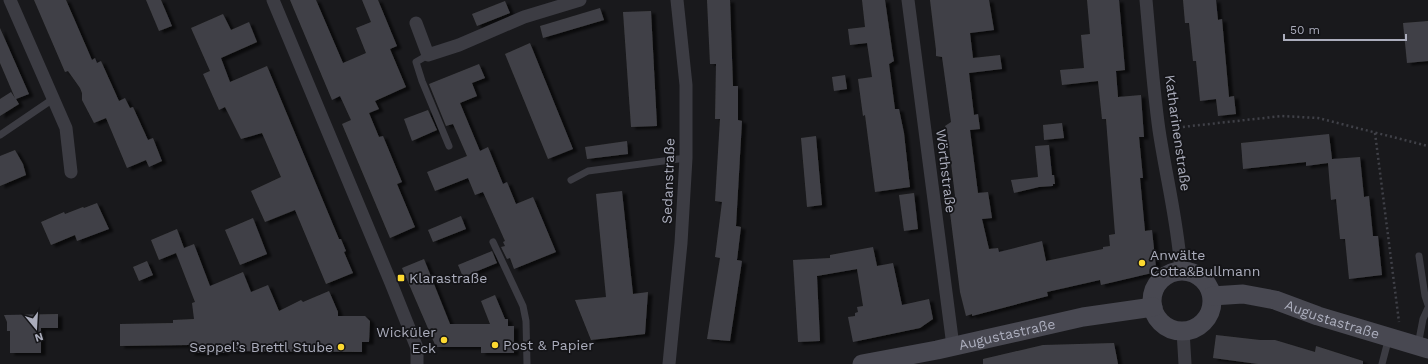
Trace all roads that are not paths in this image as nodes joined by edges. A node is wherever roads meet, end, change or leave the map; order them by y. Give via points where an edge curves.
1 (10, 0) edge
2 (273, 0) edge
3 (580, 0) edge
4 (677, 0) edge
5 (908, 0) edge
6 (1146, 0) edge
7 (416, 23) dead end
8 (428, 55) junction
9 (53, 99) junction
10 (0, 135) edge
11 (448, 146) dead end
12 (686, 158) junction
13 (70, 172) dead end
14 (571, 180) dead end
15 (493, 242) dead end
16 (1419, 256) dead end
17 (1181, 271) junction
18 (1212, 296) junction
19 (1428, 305) edge
20 (1153, 307) junction
21 (1428, 308) edge
22 (1183, 330) junction
23 (1409, 343) edge
24 (953, 346) junction
25 (417, 364) edge
26 (527, 364) edge
27 (669, 364) edge
28 (862, 364) edge
29 (1185, 364) edge
30 (1382, 364) edge

1 - 9 street
2 - 25 street via 417,348
3 - 8 street via 524,17 459,45
4 - 12 street, Sedanstraße via 686,85
5 - 24 street, Wörthstraße
6 - 17 street, Katharinenstraße via 1159,129 1177,225
7 - 8 street
8 - 11 lane via 416,62
9 - 10 lane
9 - 13 street via 66,128
12 - 14 lane via 588,171
12 - 27 street, Sedanstraße via 682,243
15 - 26 lane via 523,306
16 - 19 lane
17 - 18 main road via 1194,274 1205,281
17 - 20 main road via 1162,278 1153,296
18 - 22 main road via 1212,306 1202,324 1193,329
18 - 23 main road, Augustastraße via 1243,294 1276,300 1318,316
20 - 22 main road via 1164,324 1172,329
20 - 24 main road, Augustastraße via 1083,317
21 - 23 lane
22 - 29 street
23 - 30 lane
24 - 28 main road, Augustastraße

